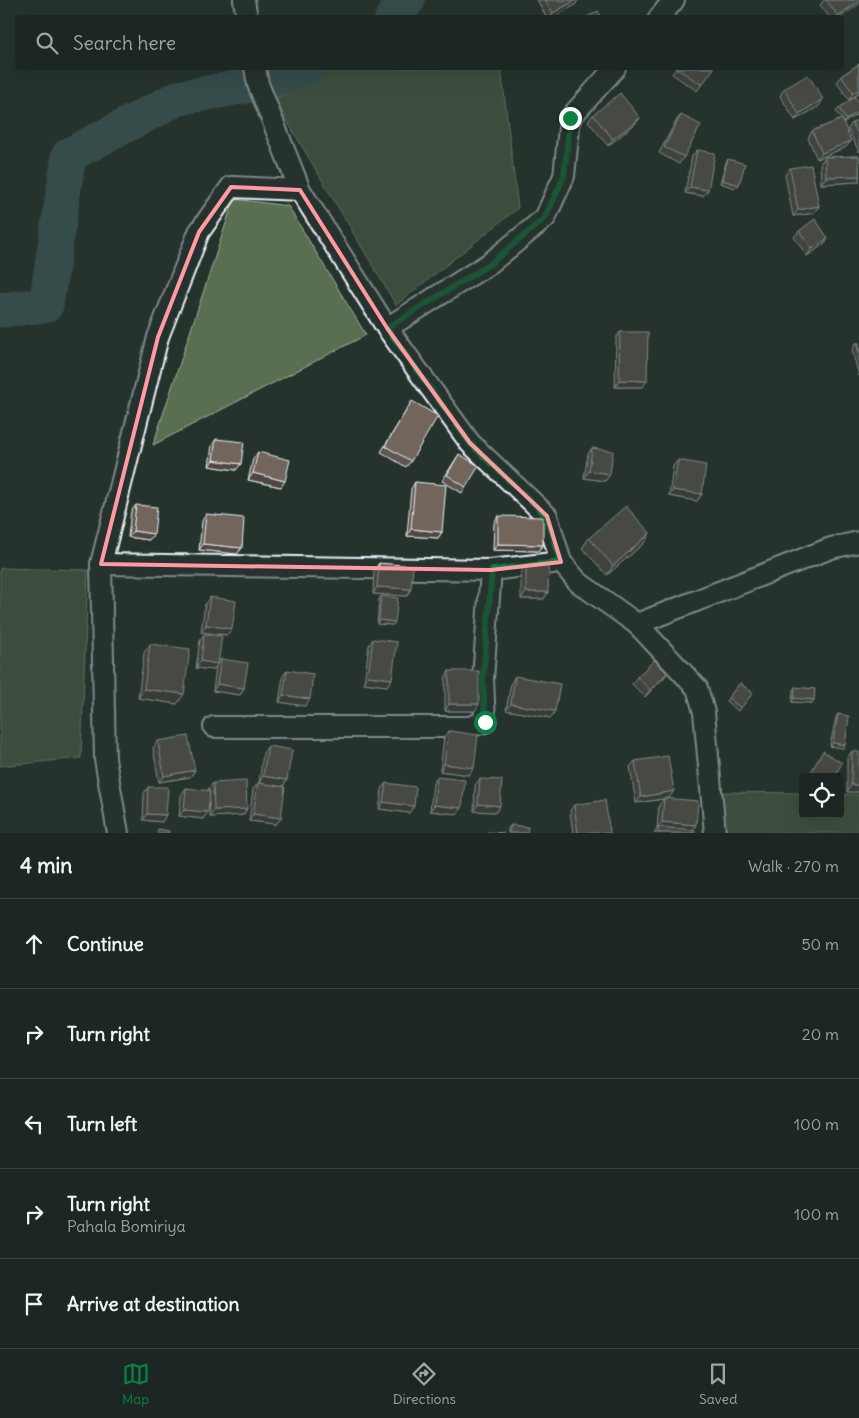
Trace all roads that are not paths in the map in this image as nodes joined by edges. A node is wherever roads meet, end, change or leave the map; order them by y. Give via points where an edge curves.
1 (244, 0) edge
2 (674, 0) edge
3 (246, 15) edge
4 (661, 15) edge
5 (255, 70) edge
6 (613, 70) edge
7 (300, 190) junction
8 (387, 328) junction
9 (859, 542) edge
10 (561, 562) junction
11 (101, 564) junction
12 (492, 570) junction
13 (637, 624) junction
14 (214, 727) dead end
15 (118, 833) edge
16 (715, 833) edge

1 - 3 street
2 - 4 street
5 - 7 street
6 - 8 street via 570,118 564,176 545,218 490,264
7 - 8 street
7 - 11 street via 231,187 199,232 158,337
8 - 10 street via 470,443 547,516
9 - 13 street via 831,548
10 - 12 street
10 - 13 street via 578,582
11 - 12 street
11 - 15 street via 105,759
12 - 14 street via 483,679 485,722 469,727
13 - 16 street via 697,688 704,712

